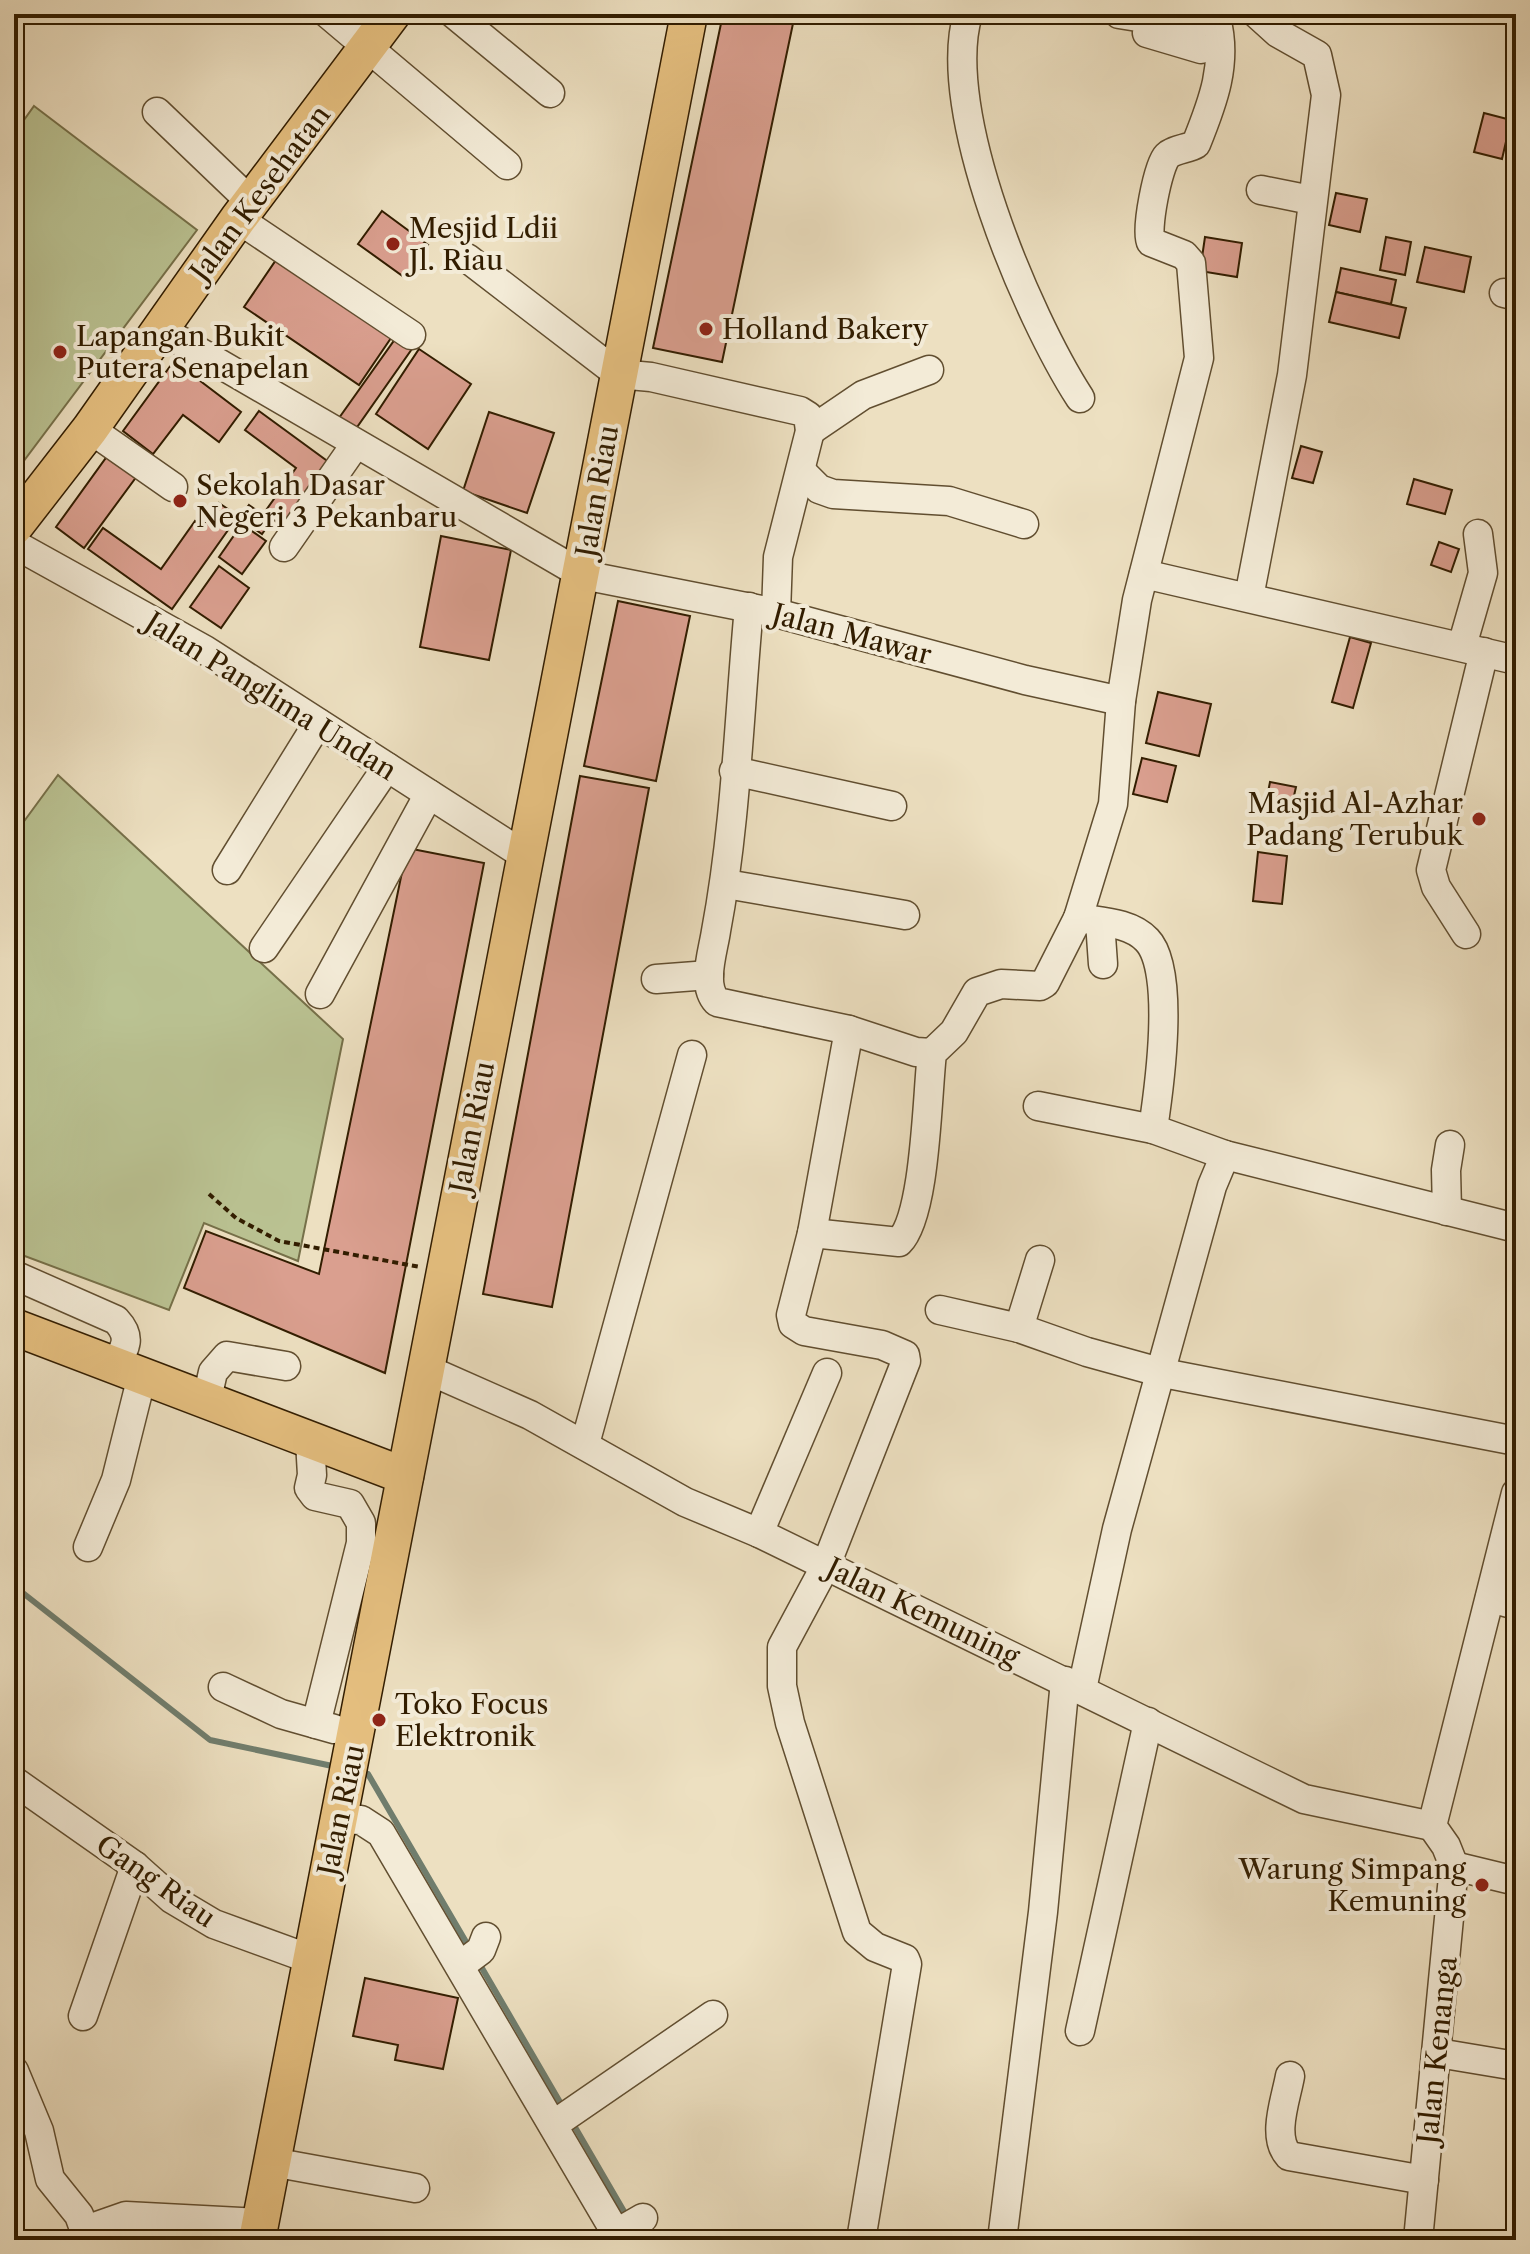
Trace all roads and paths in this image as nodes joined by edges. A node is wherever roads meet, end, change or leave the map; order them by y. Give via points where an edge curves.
1 (328, 14) edge
2 (392, 14) edge
3 (454, 14) edge
4 (689, 14) edge
5 (968, 14) edge
6 (1257, 14) edge
7 (1130, 16) edge
8 (1218, 16) edge
9 (1201, 49) dead end
10 (368, 50) junction
11 (550, 93) dead end
12 (157, 112) dead end
13 (507, 165) dead end
14 (1261, 190) dead end
15 (1311, 200) junction
16 (245, 211) junction
17 (467, 258) dead end
18 (160, 329) junction
19 (411, 335) dead end
20 (929, 370) dead end
21 (618, 374) junction
22 (1080, 398) dead end
23 (90, 429) junction
24 (810, 431) junction
25 (355, 445) junction
26 (801, 471) junction
27 (173, 487) dead end
28 (1024, 524) dead end
29 (14, 527) edge
30 (1478, 534) dead end
31 (14, 544) edge
32 (284, 547) dead end
33 (1144, 574) junction
34 (583, 575) junction
35 (1249, 597) junction
36 (749, 607) junction
37 (776, 613) junction
38 (1473, 649) junction
39 (1516, 660) edge
40 (1121, 701) junction
41 (318, 723) junction
42 (387, 767) junction
43 (734, 771) junction
44 (429, 794) junction
45 (892, 806) dead end
46 (524, 855) junction
47 (227, 870) dead end
48 (726, 884) junction
49 (905, 915) dead end
50 (1089, 920) junction
51 (1466, 934) dead end
52 (264, 948) dead end
53 (1103, 964) dead end
54 (709, 975) junction
55 (656, 979) dead end
56 (320, 994) dead end
57 (849, 1030) junction
58 (932, 1053) junction
59 (692, 1055) dead end
60 (1038, 1106) dead end
61 (1153, 1129) junction
62 (1450, 1145) dead end
63 (1225, 1155) junction
64 (209, 1194) dead end
65 (1447, 1211) junction
66 (1516, 1228) edge
67 (812, 1233) junction
68 (1040, 1260) dead end
69 (422, 1267) dead end
70 (14, 1275) edge
71 (940, 1310) dead end
72 (14, 1327) edge
73 (1019, 1328) junction
74 (286, 1366) dead end
75 (426, 1369) junction
76 (129, 1370) junction
77 (827, 1373) dead end
78 (1163, 1373) junction
79 (206, 1403) junction
80 (310, 1441) junction
81 (1516, 1441) edge
82 (585, 1444) junction
83 (405, 1476) junction
84 (1516, 1493) edge
85 (759, 1533) junction
86 (88, 1547) dead end
87 (826, 1565) junction
88 (1503, 1601) edge
89 (1074, 1685) junction
90 (223, 1687) dead end
91 (1148, 1722) junction
92 (316, 1724) junction
93 (353, 1754) junction
94 (14, 1781) edge
95 (337, 1819) junction
96 (1432, 1826) junction
97 (135, 1866) junction
98 (1454, 1866) junction
99 (1516, 1881) edge
100 (310, 1959) junction
101 (713, 2015) dead end
102 (83, 2016) dead end
103 (1080, 2031) dead end
104 (1438, 2053) junction
105 (1516, 2066) edge
106 (14, 2071) edge
107 (1290, 2076) dead end
108 (559, 2120) junction
109 (272, 2162) junction
110 (1424, 2180) junction
111 (415, 2188) dead end
112 (626, 2230) edge
113 (258, 2232) edge
114 (87, 2235) edge
115 (861, 2240) edge
116 (1002, 2240) edge
117 (1418, 2240) edge

1 - 10 street
2 - 10 main road, Jalan Kesehatan
3 - 11 street
4 - 21 main road, Jalan Riau
5 - 22 street via 962,78 988,196 1052,355
6 - 15 street via 1317,55 1323,70 1326,95
7 - 8 street via 1194,26
7 - 9 street via 1151,36
8 - 33 street via 1224,45 1204,125 1196,144 1171,153 1162,165 1147,236 1191,263 1199,358
10 - 13 street
10 - 16 main road, Jalan Kesehatan
12 - 16 street
14 - 15 street
15 - 35 street via 1292,375
16 - 18 main road, Jalan Kesehatan
16 - 19 street
17 - 21 street
18 - 23 main road, Jalan Kesehatan
18 - 25 street, Jalan Mawar
20 - 24 street via 863,395
21 - 24 street via 800,411 808,416
21 - 34 main road, Jalan Riau
23 - 27 street
23 - 29 main road, Jalan Kesehatan
24 - 26 street
25 - 32 street
25 - 34 street, Jalan Mawar
26 - 28 street via 819,489 833,494 949,501
26 - 37 street via 778,557
30 - 38 street via 1483,573
31 - 41 street, Jalan Panglima Undan via 205,650
33 - 35 street
33 - 40 street
34 - 36 street, Jalan Mawar
34 - 46 main road, Jalan Riau
35 - 38 street
36 - 37 street, Jalan Mawar
36 - 43 street
37 - 40 street, Jalan Mawar
38 - 39 street
38 - 51 street via 1431,870
40 - 50 street via 1113,804
41 - 42 street, Jalan Panglima Undan
41 - 47 street
42 - 44 street, Jalan Panglima Undan
42 - 52 street
43 - 45 street
43 - 48 street
44 - 46 street, Jalan Panglima Undan
44 - 56 street
46 - 75 main road, Jalan Riau
48 - 49 street
48 - 54 street
50 - 53 street
50 - 58 street via 1045,983 1001,984 977,992 954,1032
50 - 61 street via 1131,928 1148,941 1157,962 1163,1057
54 - 55 street
54 - 57 street via 717,1002
57 - 58 street
57 - 67 street
58 - 67 street via 917,1201 908,1234 899,1242
59 - 82 street
60 - 61 street
61 - 63 street
62 - 65 street
63 - 65 street
63 - 78 street via 1212,1186
64 - 69 path via 236,1218 279,1241
65 - 66 street
67 - 87 street via 793,1324 804,1331 882,1345 905,1355 906,1361
68 - 73 street
70 - 76 street via 116,1320 126,1331
71 - 73 street
72 - 76 main road
73 - 78 street
74 - 79 street via 227,1356 213,1372
75 - 82 street, Jalan Kemuning
75 - 83 main road, Jalan Riau
76 - 79 main road
76 - 86 street via 116,1480
77 - 85 street
78 - 81 street
78 - 89 street
79 - 80 main road
80 - 83 main road
80 - 92 street via 309,1488 315,1496 350,1504 361,1523 361,1543
82 - 85 street, Jalan Kemuning via 685,1502
83 - 93 main road, Jalan Riau
84 - 88 street
85 - 87 street, Jalan Kemuning
87 - 89 street, Jalan Kemuning
87 - 115 street via 782,1647 782,1686 857,1932 907,1964
88 - 96 street
89 - 91 street, Jalan Kemuning
89 - 116 street
90 - 92 street
91 - 96 street, Jalan Kemuning via 1304,1799
91 - 103 street
92 - 93 street
93 - 95 main road, Jalan Riau
94 - 97 street, Gang Riau
95 - 100 main road, Jalan Riau
95 - 108 street via 361,1820 381,1833 474,1953
96 - 98 street
97 - 100 street, Gang Riau via 172,1899 214,1924
97 - 102 street
98 - 99 street
98 - 104 street, Jalan Kenanga
100 - 109 main road, Jalan Riau
101 - 108 street
104 - 105 street
104 - 110 street, Jalan Kenanga
106 - 114 street via 39,2131 50,2179
107 - 110 street via 1280,2129 1282,2149 1289,2156
108 - 112 street
109 - 111 street
109 - 113 main road, Jalan Riau
110 - 117 street, Jalan Kenanga
113 - 114 street via 126,2216

